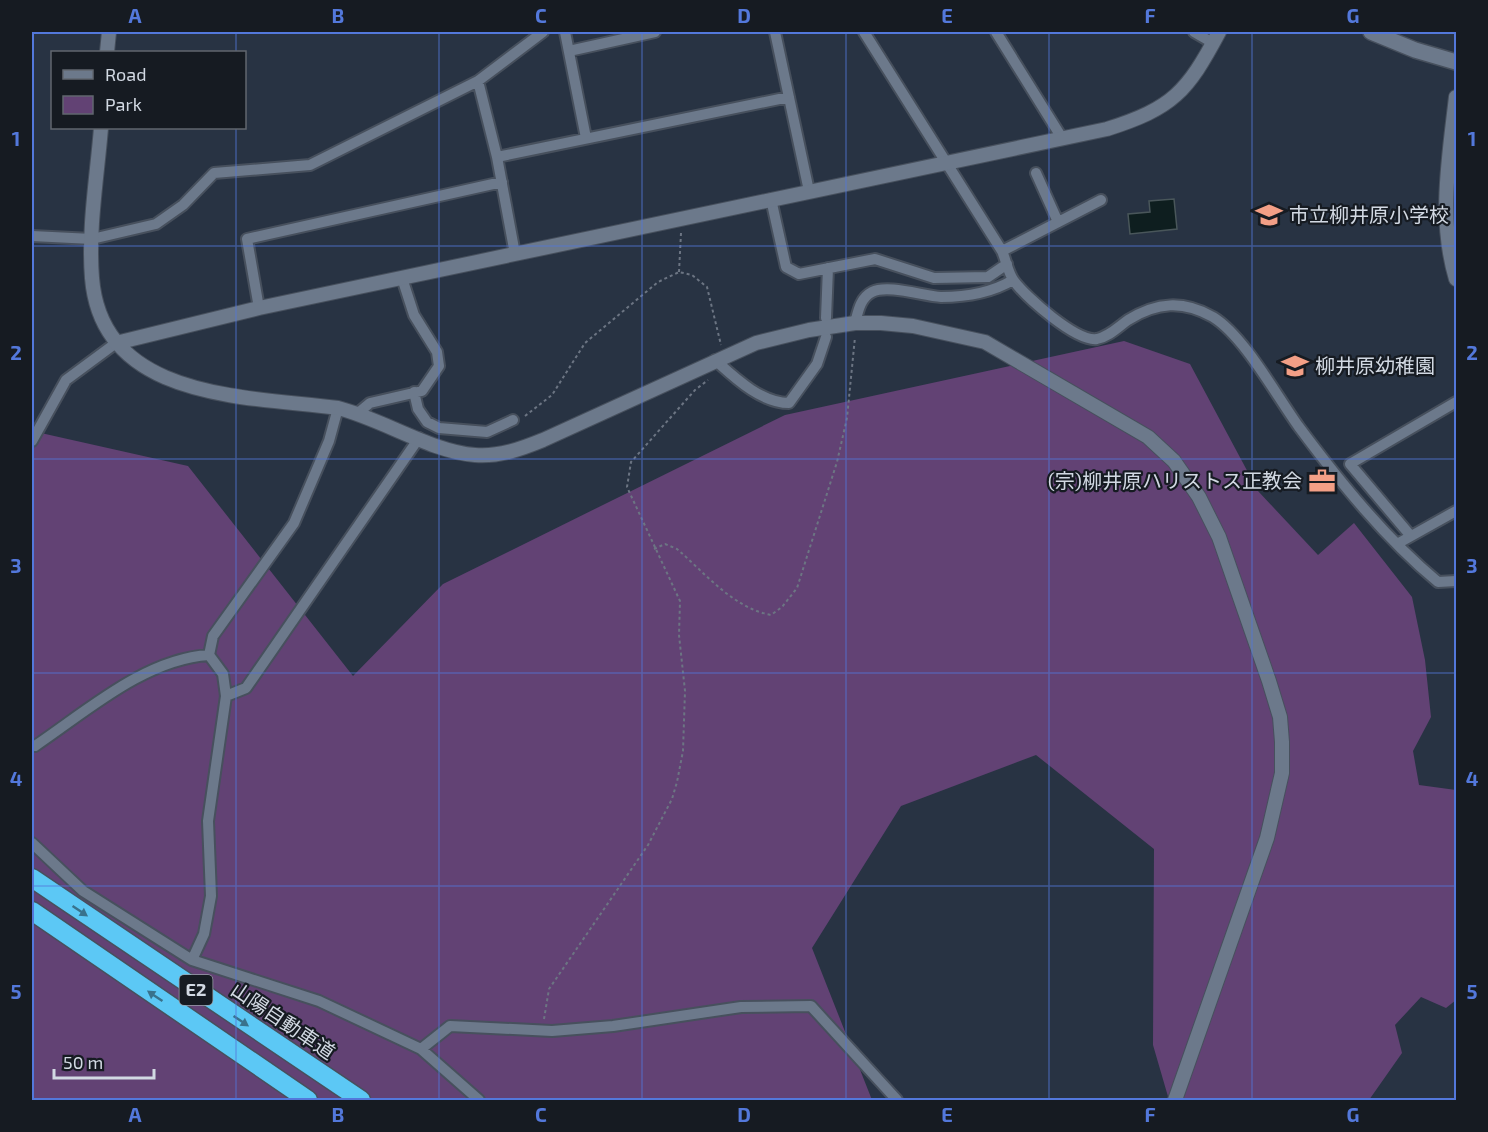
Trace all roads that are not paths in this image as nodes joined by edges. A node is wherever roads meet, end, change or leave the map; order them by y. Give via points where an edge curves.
1 (109, 32) edge
2 (543, 32) edge
3 (565, 32) edge
4 (655, 32) edge
5 (775, 32) edge
6 (864, 32) edge
7 (996, 32) edge
8 (1194, 32) edge
9 (1371, 32) edge
10 (1216, 37) edge
11 (107, 51) edge
12 (568, 51) junction
13 (1456, 62) edge
14 (478, 81) junction
15 (789, 97) junction
16 (1456, 97) edge
17 (101, 129) edge
18 (586, 138) junction
19 (1062, 138) junction
20 (497, 157) junction
21 (945, 162) junction
22 (1036, 174) dead end
23 (502, 182) junction
24 (809, 191) junction
25 (771, 199) junction
26 (1101, 200) dead end
27 (1058, 222) junction
28 (32, 236) edge
29 (92, 239) junction
30 (1002, 251) junction
31 (515, 254) junction
32 (1007, 264) junction
33 (828, 268) junction
34 (402, 278) junction
35 (1456, 279) edge
36 (1013, 280) junction
37 (260, 308) junction
38 (826, 318) dead end
39 (855, 323) junction
40 (826, 337) dead end
41 (117, 343) junction
42 (720, 358) junction
43 (414, 392) junction
44 (1456, 402) edge
45 (338, 408) junction
46 (358, 413) junction
47 (513, 420) road end
48 (419, 438) junction
49 (32, 441) edge
50 (1456, 511) edge
51 (1410, 535) junction
52 (1397, 544) junction
53 (1456, 581) edge
54 (209, 655) junction
55 (226, 696) junction
56 (35, 746) dead end
57 (32, 843) edge
58 (32, 878) edge
59 (32, 912) edge
60 (192, 960) junction
61 (421, 1049) junction
62 (308, 1101) edge
63 (361, 1101) edge
64 (479, 1101) edge
65 (897, 1101) edge
66 (1175, 1101) edge

1 - 11 street
2 - 14 street
3 - 12 street
4 - 12 street
5 - 15 street
6 - 21 street
7 - 19 street
8 - 10 street
9 - 13 main road
10 - 19 street via 1199,68 1174,99 1141,118
12 - 18 street
14 - 20 street
14 - 29 street via 310,165 214,173 183,206 156,224
15 - 18 street
15 - 24 street
16 - 35 street via 1446,203 1448,250
17 - 29 street
18 - 20 street
19 - 21 street
20 - 23 street
21 - 24 street
21 - 30 street
22 - 27 street
23 - 31 street
23 - 37 street via 247,239
24 - 25 street
25 - 31 street
25 - 33 street via 786,267 799,274
26 - 27 street
27 - 30 street
28 - 29 street
29 - 41 street via 95,298
30 - 32 street
31 - 34 street
32 - 33 street via 988,278 934,278 875,259
32 - 36 street
33 - 38 street
34 - 37 street
34 - 43 street via 414,315 437,352 439,366 422,391
36 - 39 street via 986,292 941,297 883,289 871,292 859,306
36 - 52 street via 1048,314 1084,337 1095,339 1110,334 1129,320 1169,304 1194,308 1227,326 1322,458
37 - 41 street
39 - 42 street via 766,340
39 - 66 street via 913,326 985,342 1096,404 1148,437 1174,461 1199,497 1219,537 1280,717 1282,773 1267,838
40 - 42 street via 817,364 789,402 781,403 753,390
41 - 45 street via 143,367 197,390
41 - 49 street via 66,380
42 - 48 street via 512,452 474,455
43 - 46 street via 370,403
43 - 47 street via 418,409 427,422 439,428 486,432
44 - 51 street via 1350,464
45 - 46 street
45 - 54 street via 329,441 294,523 213,636
46 - 48 street
48 - 55 street via 246,688
50 - 51 street
51 - 52 street
52 - 53 street via 1438,582
54 - 55 street via 223,674
54 - 56 street via 165,663
55 - 60 street via 208,821 211,896 204,933
57 - 60 street via 83,891
58 -> 63 highway, 山陽自動車道 / E2
62 -> 59 highway, E2
60 - 61 street via 319,1001
61 - 64 street
61 - 65 street via 450,1026 542,1030 613,1026 741,1007 811,1006

